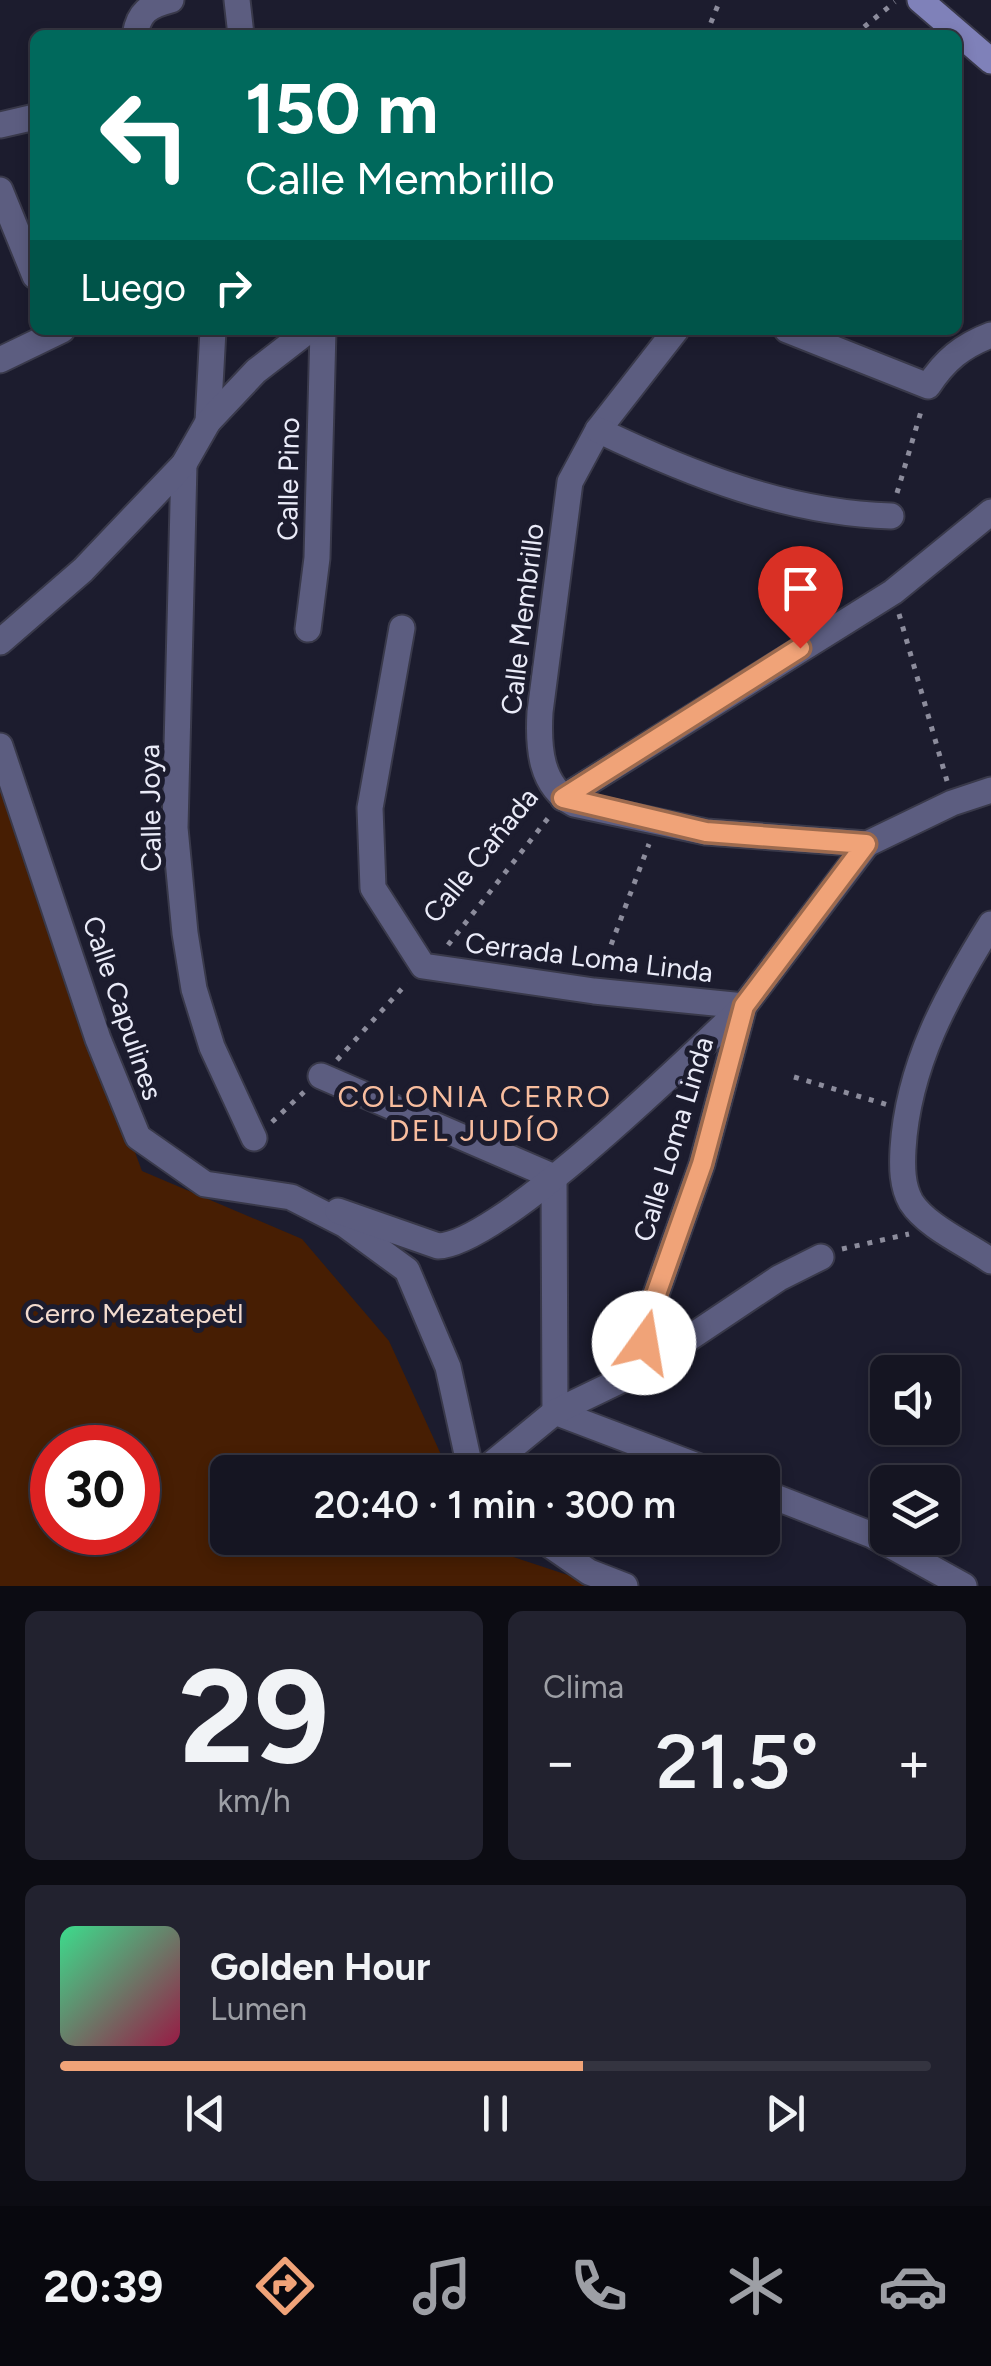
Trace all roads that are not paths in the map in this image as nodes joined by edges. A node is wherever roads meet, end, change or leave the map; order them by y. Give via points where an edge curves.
1 (170, 0) edge
2 (237, 0) edge
3 (920, 0) edge
4 (136, 30) edge
5 (240, 30) edge
6 (955, 30) edge
7 (962, 36) edge
8 (991, 61) edge
9 (30, 118) edge
10 (0, 126) edge
11 (0, 190) edge
12 (16, 220) edge
13 (30, 261) edge
14 (52, 335) edge
15 (214, 335) edge
16 (304, 335) edge
17 (322, 335) edge
18 (672, 335) edge
19 (800, 335) edge
20 (991, 335) edge
21 (0, 360) edge
22 (208, 422) junction
23 (598, 430) junction
24 (184, 464) junction
25 (991, 512) edge
26 (891, 516) road end
27 (402, 628) dead end
28 (308, 629) dead end
29 (0, 642) edge
30 (0, 746) edge
31 (991, 790) edge
32 (563, 798) junction
33 (866, 844) junction
34 (991, 924) edge
35 (744, 1006) junction
36 (322, 1076) road end
37 (254, 1138) road end
38 (554, 1177) junction
39 (291, 1197) junction
40 (820, 1257) dead end
41 (991, 1261) edge
42 (640, 1371) junction
43 (554, 1412) junction
44 (467, 1455) edge
45 (502, 1455) edge
46 (668, 1455) edge
47 (780, 1499) edge
48 (564, 1555) edge
49 (625, 1586) edge
50 (964, 1586) edge

1 - 4 street via 151,5
2 - 5 street
3 - 6 street
7 - 8 street
9 - 10 street
11 - 12 street
12 - 13 street
14 - 21 street
15 - 22 street
16 - 22 street
17 - 28 street, Calle Pino
18 - 23 street, Calle Membrillo
19 - 20 street via 928,386 966,344
22 - 24 street
23 - 26 street via 754,494
23 - 32 street, Calle Membrillo via 570,482 544,661 538,749
24 - 29 street via 83,570
24 - 37 street, Calle Joya via 176,828 185,932 212,1047
25 - 32 street, Calle Cañada via 892,592
27 - 35 street, Cerrada Loma Linda via 370,808 374,888 423,966
30 - 39 street, Calle Capulines via 138,1138 204,1184
31 - 33 street
32 - 33 street via 706,832
33 - 35 street, Calle Loma Linda
34 - 41 street via 918,1060 905,1110 902,1166 911,1202 925,1217
35 - 38 street
35 - 42 street, Calle Loma Linda via 702,1164 649,1314
36 - 38 street
38 - 39 street via 456,1246 438,1246
38 - 43 street
39 - 44 street, Calle Capulines via 344,1224 407,1270 448,1366
40 - 42 street
42 - 43 street
43 - 45 street
43 - 46 street
47 - 50 street via 872,1535
48 - 49 street

